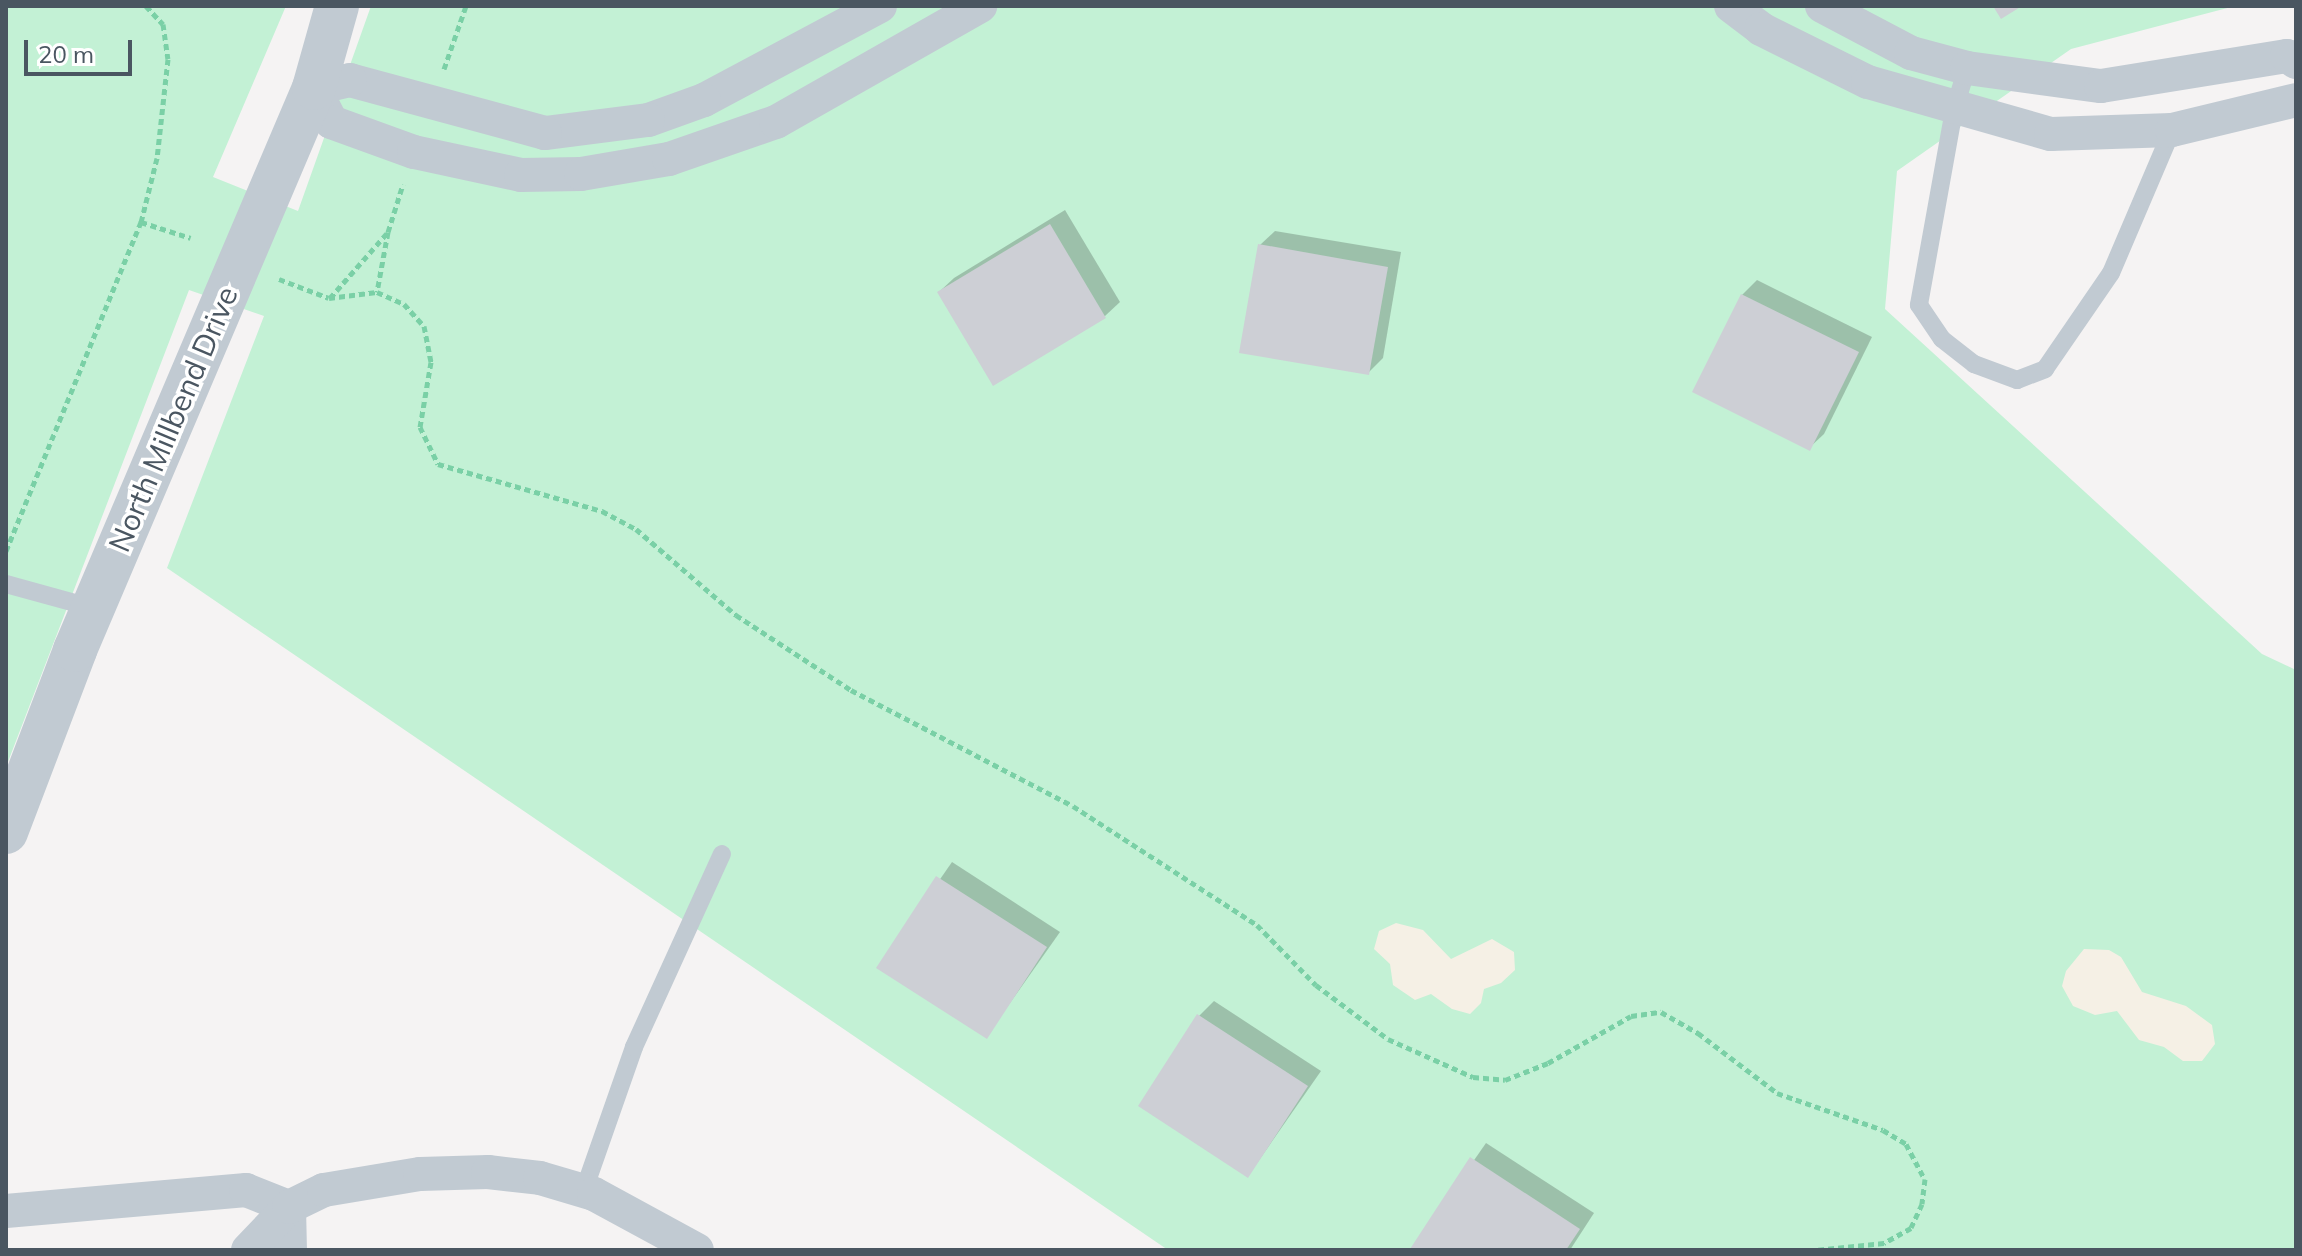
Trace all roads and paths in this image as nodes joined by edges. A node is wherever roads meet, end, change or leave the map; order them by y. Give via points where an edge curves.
1 (146, 6) edge
2 (337, 6) edge
3 (880, 6) edge
4 (980, 6) edge
5 (1731, 6) edge
6 (1822, 6) edge
7 (2296, 62) edge
8 (1967, 68) junction
9 (314, 88) junction
10 (2296, 100) edge
11 (1954, 110) junction
12 (2172, 130) junction
13 (141, 222) junction
14 (191, 238) dead end
15 (279, 279) dead end
16 (377, 292) junction
17 (329, 298) junction
18 (6, 551) edge
19 (6, 584) edge
20 (93, 608) junction
21 (6, 832) edge
22 (722, 854) dead end
23 (584, 1190) junction
24 (289, 1207) junction
25 (6, 1211) edge
26 (248, 1250) edge
27 (290, 1250) edge
28 (697, 1250) edge
29 (1815, 1250) edge

1 - 13 path via 163,24 168,59 157,158
2 - 9 street, North Millbend Drive
3 - 9 street via 704,100 648,120 545,133 350,80
4 - 9 street via 776,122 669,159 581,174 521,175 414,152 331,122
5 - 11 street via 1761,29 1868,82
6 - 8 street via 1911,53
7 - 8 street via 2287,56 2101,86
8 - 11 lane
9 - 20 street, North Millbend Drive
10 - 12 street
11 - 12 street via 2051,134
11 - 12 lane via 1919,305 1942,339 1974,364 2017,380 2045,369 2111,273
13 - 14 path
13 - 18 path
15 - 17 path
16 - 17 path
16 - 17 path via 388,232
16 - 29 path via 404,304 424,326 431,362 420,427 438,464 602,511 636,529 736,615 851,690 1073,806 1257,925 1316,985 1388,1039 1473,1077 1505,1080 1548,1063 1631,1016 1661,1012 1777,1093 1883,1130 1906,1144 1925,1179 1911,1228 1884,1243
19 - 20 lane
20 - 21 street, North Millbend Drive
22 - 23 lane via 634,1047
23 - 24 street via 488,1172 420,1174 324,1190
23 - 28 street
24 - 25 street via 246,1190
24 - 26 street
24 - 27 street

